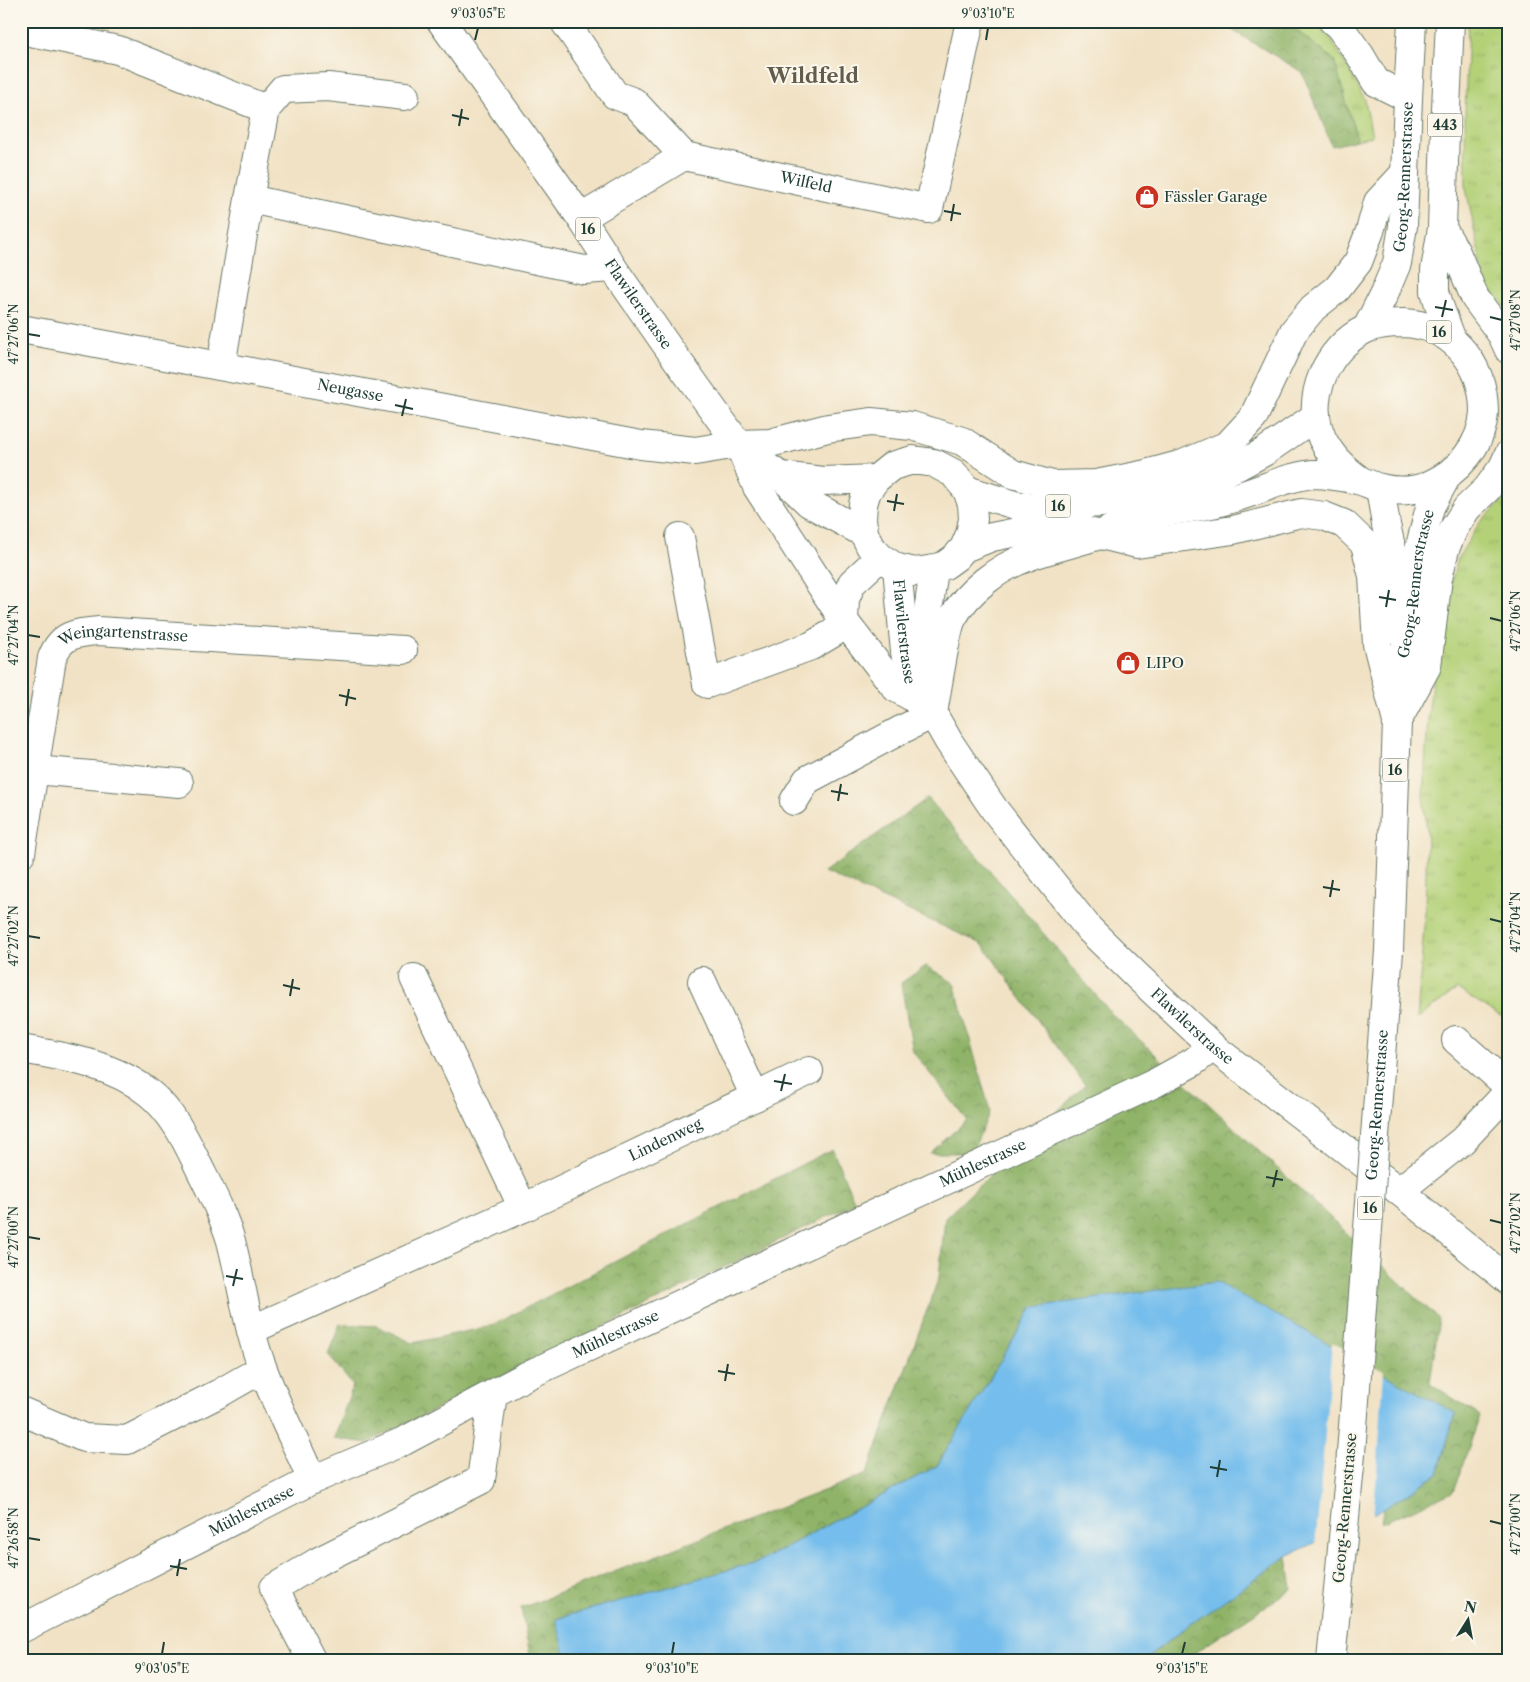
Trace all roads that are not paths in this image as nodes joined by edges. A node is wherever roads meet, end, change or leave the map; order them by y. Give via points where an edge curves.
1 (441, 21) edge
2 (564, 21) edge
3 (970, 21) edge
4 (1333, 21) edge
5 (1396, 21) edge
6 (1412, 21) edge
7 (1450, 21) edge
8 (21, 30) edge
9 (405, 96) dead end
10 (1408, 98) junction
11 (266, 109) junction
12 (684, 156) junction
13 (1405, 173) junction
14 (249, 198) junction
15 (581, 218) junction
16 (1442, 228) junction
17 (613, 268) junction
18 (1367, 328) junction
19 (21, 329) edge
20 (1452, 340) junction
21 (1509, 350) edge
22 (220, 366) junction
23 (1316, 416) junction
24 (738, 444) junction
25 (1509, 454) edge
26 (781, 476) junction
27 (1447, 476) junction
28 (876, 478) junction
29 (1371, 484) junction
30 (967, 490) junction
31 (864, 533) junction
32 (1099, 535) junction
33 (680, 537) dead end
34 (964, 548) junction
35 (888, 563) junction
36 (934, 570) junction
37 (844, 621) junction
38 (403, 650) dead end
39 (1401, 666) junction
40 (912, 697) junction
41 (933, 714) junction
42 (1397, 722) junction
43 (35, 770) junction
44 (179, 783) dead end
45 (794, 801) dead end
46 (21, 853) edge
47 (414, 978) dead end
48 (702, 981) dead end
49 (1456, 1040) dead end
50 (1213, 1047) junction
51 (21, 1048) edge
52 (809, 1071) dead end
53 (1509, 1086) edge
54 (1509, 1091) edge
55 (755, 1097) junction
56 (1398, 1191) junction
57 (523, 1208) junction
58 (1509, 1281) edge
59 (251, 1330) junction
60 (262, 1369) junction
61 (493, 1394) junction
62 (21, 1411) edge
63 (312, 1480) junction
64 (21, 1629) edge
65 (312, 1661) edge
66 (1330, 1661) edge

1 - 15 main road, Flawilerstrasse / 16
2 - 12 main road via 615,95 634,102
3 - 12 main road, Wilfeld via 930,209
4 - 10 main road via 1376,82
5 - 10 main road via 1405,56
6 - 10 main road, Georg-Rennerstrasse / 443
7 - 16 main road, 443
8 - 11 main road via 118,50
9 - 11 main road via 328,87 283,89
10 - 13 main road, Georg-Rennerstrasse / 443
11 - 14 main road
12 - 15 main road
13 - 18 main road, Georg-Rennerstrasse via 1403,226 1397,263
13 - 24 main road, Neugasse via 1378,202 1358,262 1337,289 1313,308 1294,331 1253,418 1228,445 1183,464 1096,484 1052,485 1013,474 962,441 912,426 871,422 828,428 770,443
14 - 17 main road via 584,270
14 - 22 main road
15 - 17 main road, Flawilerstrasse / 16
16 - 20 main road via 1435,291
16 - 21 main road via 1476,298
17 - 24 main road, Flawilerstrasse / 16
18 - 20 main road, 16 via 1392,323 1413,324 1433,329
18 - 23 main road, 16 via 1335,353 1323,372 1317,393
19 - 22 main road, Neugasse
20 - 27 main road, 16 via 1468,356 1479,376 1484,398 1483,421 1476,443 1464,461
22 - 24 main road, Neugasse via 641,445 695,451
23 - 29 main road, 16 via 1321,436 1331,454 1344,469
23 - 30 main road, 16 via 1264,452 1210,479 1101,503 1034,508
24 - 26 main road, Flawilerstrasse / 16
24 - 37 main road via 757,488
25 - 42 main road via 1487,489 1467,508 1445,549 1438,578 1427,666
26 - 28 main road, Flawilerstrasse / 16 via 823,481
26 - 31 main road, Flawilerstrasse / 16 via 810,503
27 - 29 main road, 16 via 1426,486 1403,491
27 - 39 main road, Georg-Rennerstrasse / 16 via 1430,507 1418,554 1412,617
28 - 30 main road via 892,466 913,460 934,463 953,473
28 - 31 main road via 862,504
29 - 32 main road, 16 via 1314,474 1292,478 1218,503 1134,519
29 - 39 main road, Georg-Rennerstrasse / 16 via 1394,559 1395,615
30 - 34 main road via 973,519
31 - 35 main road via 870,546
32 - 34 main road, 16 via 1057,524 992,537
32 - 41 main road via 1027,557 994,575 966,598 950,622
32 - 42 main road via 1137,544 1233,530 1301,514 1324,516 1344,524 1365,544 1373,576 1377,644
33 - 37 main road via 707,684 811,646 833,633
34 - 36 main road via 956,557
35 - 36 main road via 915,572
35 - 37 main road via 852,583 845,599
35 - 40 main road, Flawilerstrasse
36 - 41 main road, Flawilerstrasse via 925,651
37 - 40 main road via 896,688
38 - 43 main road, Weingartenstrasse via 78,632 65,638 52,658
39 - 42 main road, Georg-Rennerstrasse / 16
40 - 41 main road, Flawilerstrasse
41 - 45 main road via 807,780
41 - 50 main road, Flawilerstrasse via 994,809 1090,929
42 - 66 main road, Georg-Rennerstrasse / 16, bridge via 1389,950 1350,1466
43 - 44 main road
43 - 46 main road, Weingartenstrasse
47 - 57 main road
48 - 55 main road
49 - 53 main road
50 - 56 main road, Flawilerstrasse
50 - 61 main road, Mühlestrasse via 1155,1083
51 - 59 main road via 75,1059 118,1074 149,1093 172,1116 214,1197 230,1238
52 - 55 main road, Lindenweg
54 - 56 main road via 1462,1141
55 - 57 main road, Lindenweg
56 - 58 main road, Flawilerstrasse
57 - 59 main road, Lindenweg
59 - 60 main road
60 - 62 main road via 127,1440 84,1438
60 - 63 main road
61 - 63 main road, Mühlestrasse via 404,1441
61 - 65 main road via 482,1480 317,1562 274,1588
63 - 64 main road, Mühlestrasse

